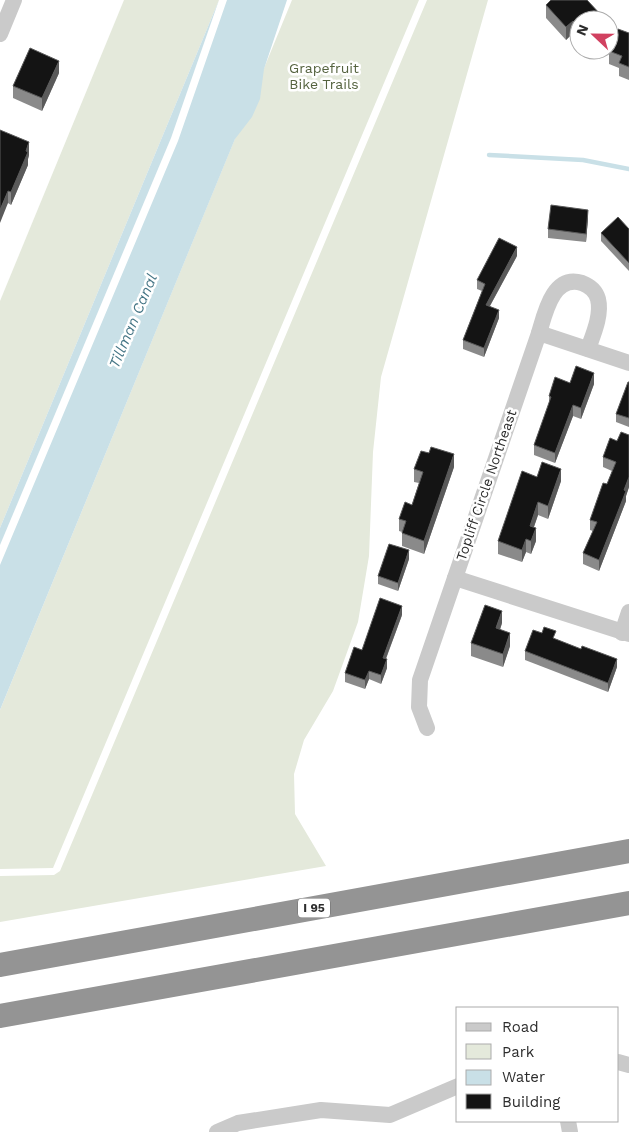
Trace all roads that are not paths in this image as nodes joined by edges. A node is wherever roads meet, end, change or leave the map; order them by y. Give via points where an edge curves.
1 (14, 0) edge
2 (0, 34) edge
3 (539, 333) junction
4 (588, 349) junction
5 (629, 363) edge
6 (454, 578) junction
7 (629, 612) edge
8 (626, 633) edge
9 (427, 728) dead end
10 (629, 851) edge
11 (629, 903) edge
12 (0, 964) edge
13 (0, 1016) edge
14 (456, 1087) edge
15 (217, 1132) edge

1 - 2 street
3 - 4 street
3 - 4 street, Topliff Circle Northeast via 548,303 555,292 569,283 584,284 598,299 596,322
3 - 6 street, Topliff Circle Northeast
4 - 5 street
6 - 8 street
6 - 9 street, Topliff Circle Northeast via 420,680 419,707
7 - 8 street
10 - 12 highway, I 95
11 - 13 highway
14 - 15 street via 390,1115 321,1110 238,1123

